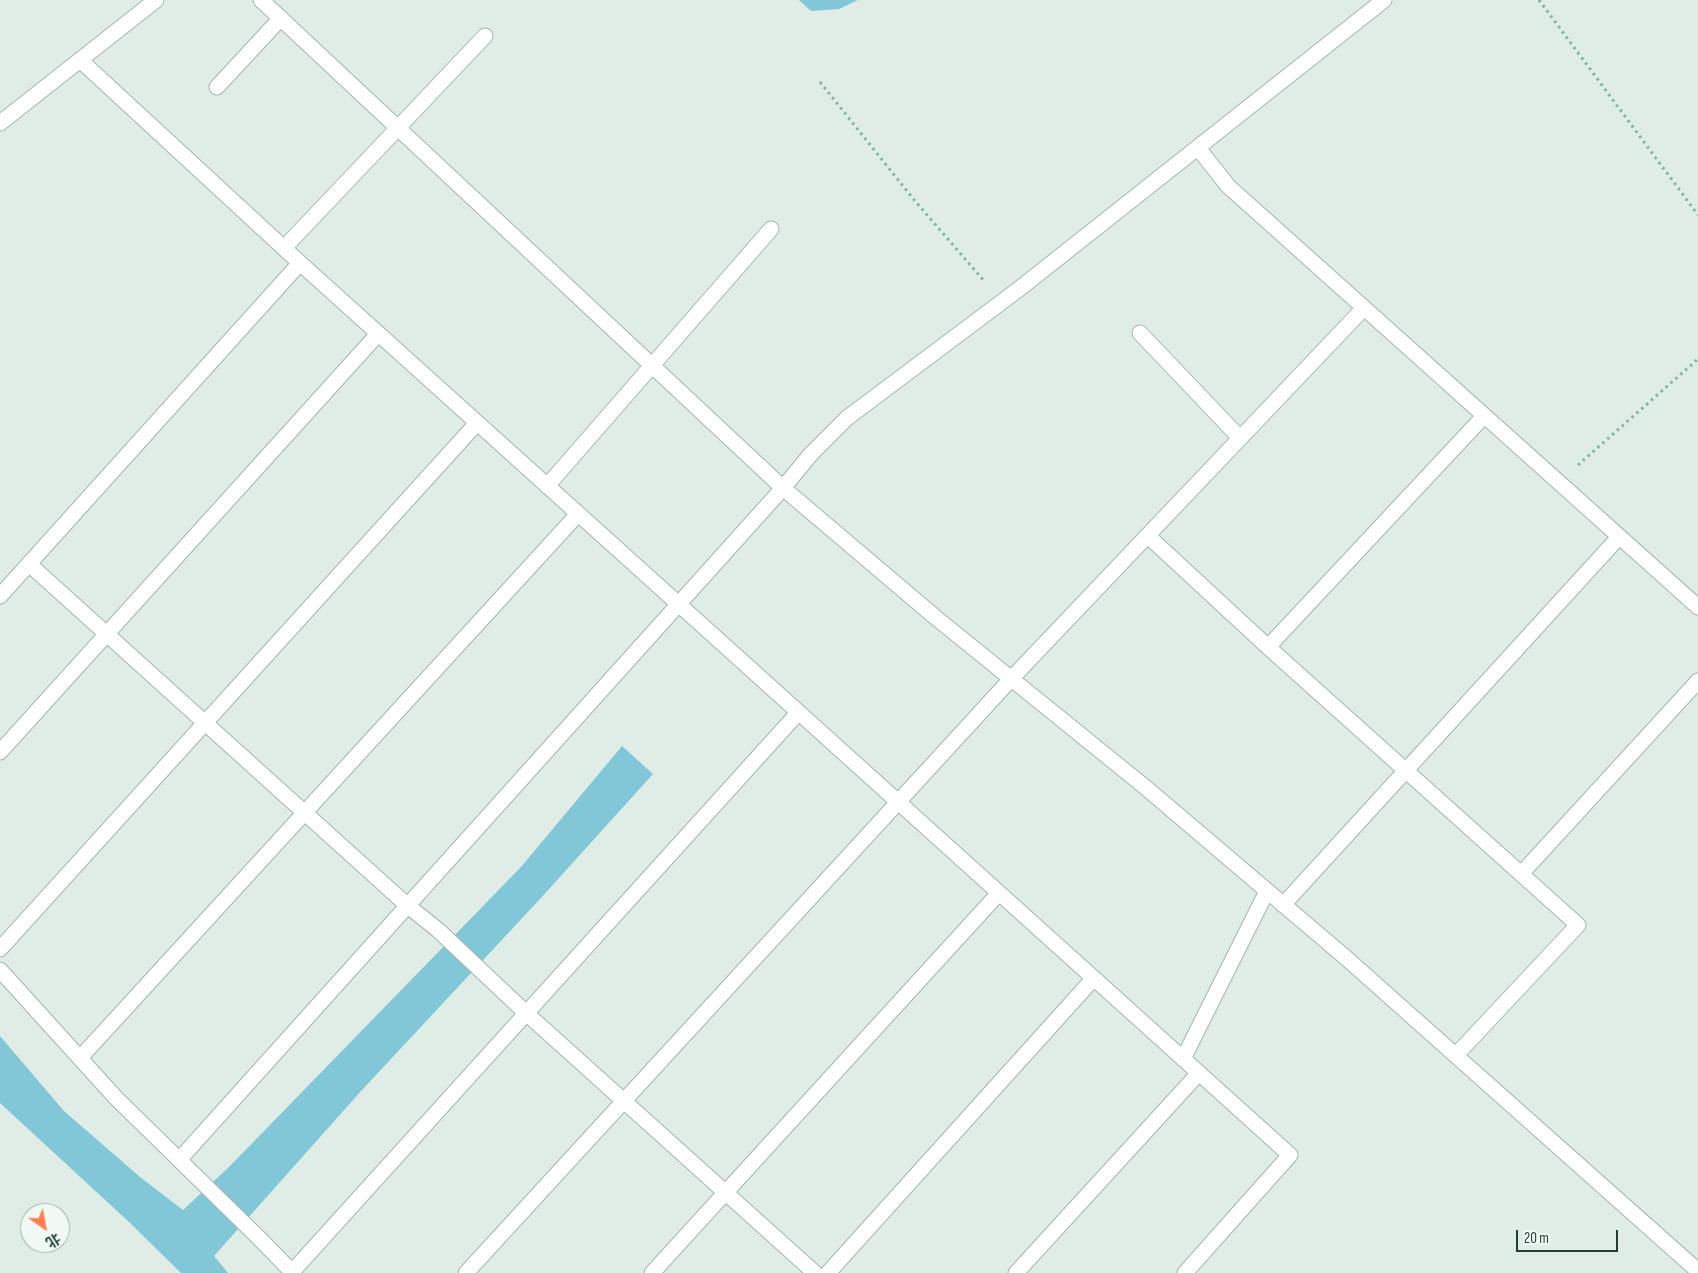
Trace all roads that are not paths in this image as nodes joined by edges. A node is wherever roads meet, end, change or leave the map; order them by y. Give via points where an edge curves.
1 (156, 0) edge
2 (261, 0) edge
3 (1384, 0) edge
4 (281, 18) junction
5 (485, 36) dead end
6 (80, 60) junction
7 (218, 87) dead end
8 (0, 123) edge
9 (398, 128) junction
10 (1198, 148) junction
11 (771, 229) dead end
12 (284, 248) junction
13 (300, 263) junction
14 (1364, 308) junction
15 (1140, 333) dead end
16 (378, 334) junction
17 (652, 366) junction
18 (1484, 416) junction
19 (477, 423) junction
20 (1240, 438) junction
21 (547, 486) junction
22 (783, 488) junction
23 (578, 514) junction
24 (1148, 536) junction
25 (1619, 537) junction
26 (29, 564) junction
27 (0, 596) edge
28 (679, 604) junction
29 (1698, 607) edge
30 (106, 634) junction
31 (1268, 647) junction
32 (1011, 679) junction
33 (1698, 681) edge
34 (798, 713) junction
35 (205, 723) junction
36 (0, 752) edge
37 (1405, 771) junction
38 (898, 802) junction
39 (304, 812) junction
40 (1521, 874) junction
41 (1267, 891) junction
42 (999, 893) junction
43 (1283, 905) junction
44 (408, 906) junction
45 (0, 949) edge
46 (0, 970) edge
47 (1094, 978) junction
48 (526, 1012) junction
49 (1456, 1055) junction
50 (80, 1058) junction
51 (1183, 1059) junction
52 (1199, 1073) junction
53 (624, 1100) junction
54 (179, 1160) junction
55 (726, 1192) junction
56 (1698, 1271) edge
57 (292, 1272) edge
58 (466, 1273) edge
59 (652, 1273) edge
60 (815, 1273) edge
61 (828, 1273) edge
62 (1016, 1273) edge
63 (1185, 1273) edge

1 - 6 street
2 - 4 street
3 - 10 street
4 - 7 street
4 - 9 street
5 - 9 street
6 - 8 street
6 - 12 street
9 - 12 street
9 - 17 street
10 - 14 street via 1228,186
10 - 22 street via 1002,302 847,418
11 - 17 street
12 - 13 street
13 - 16 street
13 - 26 street
14 - 18 street
14 - 20 street
15 - 20 street
16 - 19 street
16 - 30 street
17 - 21 street
17 - 22 street
18 - 25 street
18 - 31 street
19 - 21 street
19 - 35 street
20 - 24 street
21 - 23 street
22 - 28 street
22 - 32 street
23 - 28 street
23 - 39 street
24 - 31 street
24 - 32 street
25 - 29 street
25 - 37 street
26 - 27 street
26 - 30 street
28 - 34 street
28 - 44 street
30 - 35 street
30 - 36 street
31 - 37 street
32 - 38 street
32 - 41 street
33 - 40 street
34 - 38 street
34 - 48 street
35 - 39 street
35 - 45 street
37 - 40 street
37 - 43 street
38 - 42 street
38 - 53 street
39 - 44 street
39 - 50 street
40 - 49 street via 1578,926
41 - 43 street
41 - 51 street
42 - 47 street
42 - 55 street
43 - 49 street
44 - 48 street
44 - 54 street
46 - 50 street
47 - 51 street
47 - 61 street
48 - 53 street
48 - 57 street
49 - 56 street
50 - 54 street
51 - 52 street
52 - 62 street
52 - 63 street via 1290,1156
53 - 55 street
53 - 58 street
54 - 57 street
55 - 59 street
55 - 60 street

